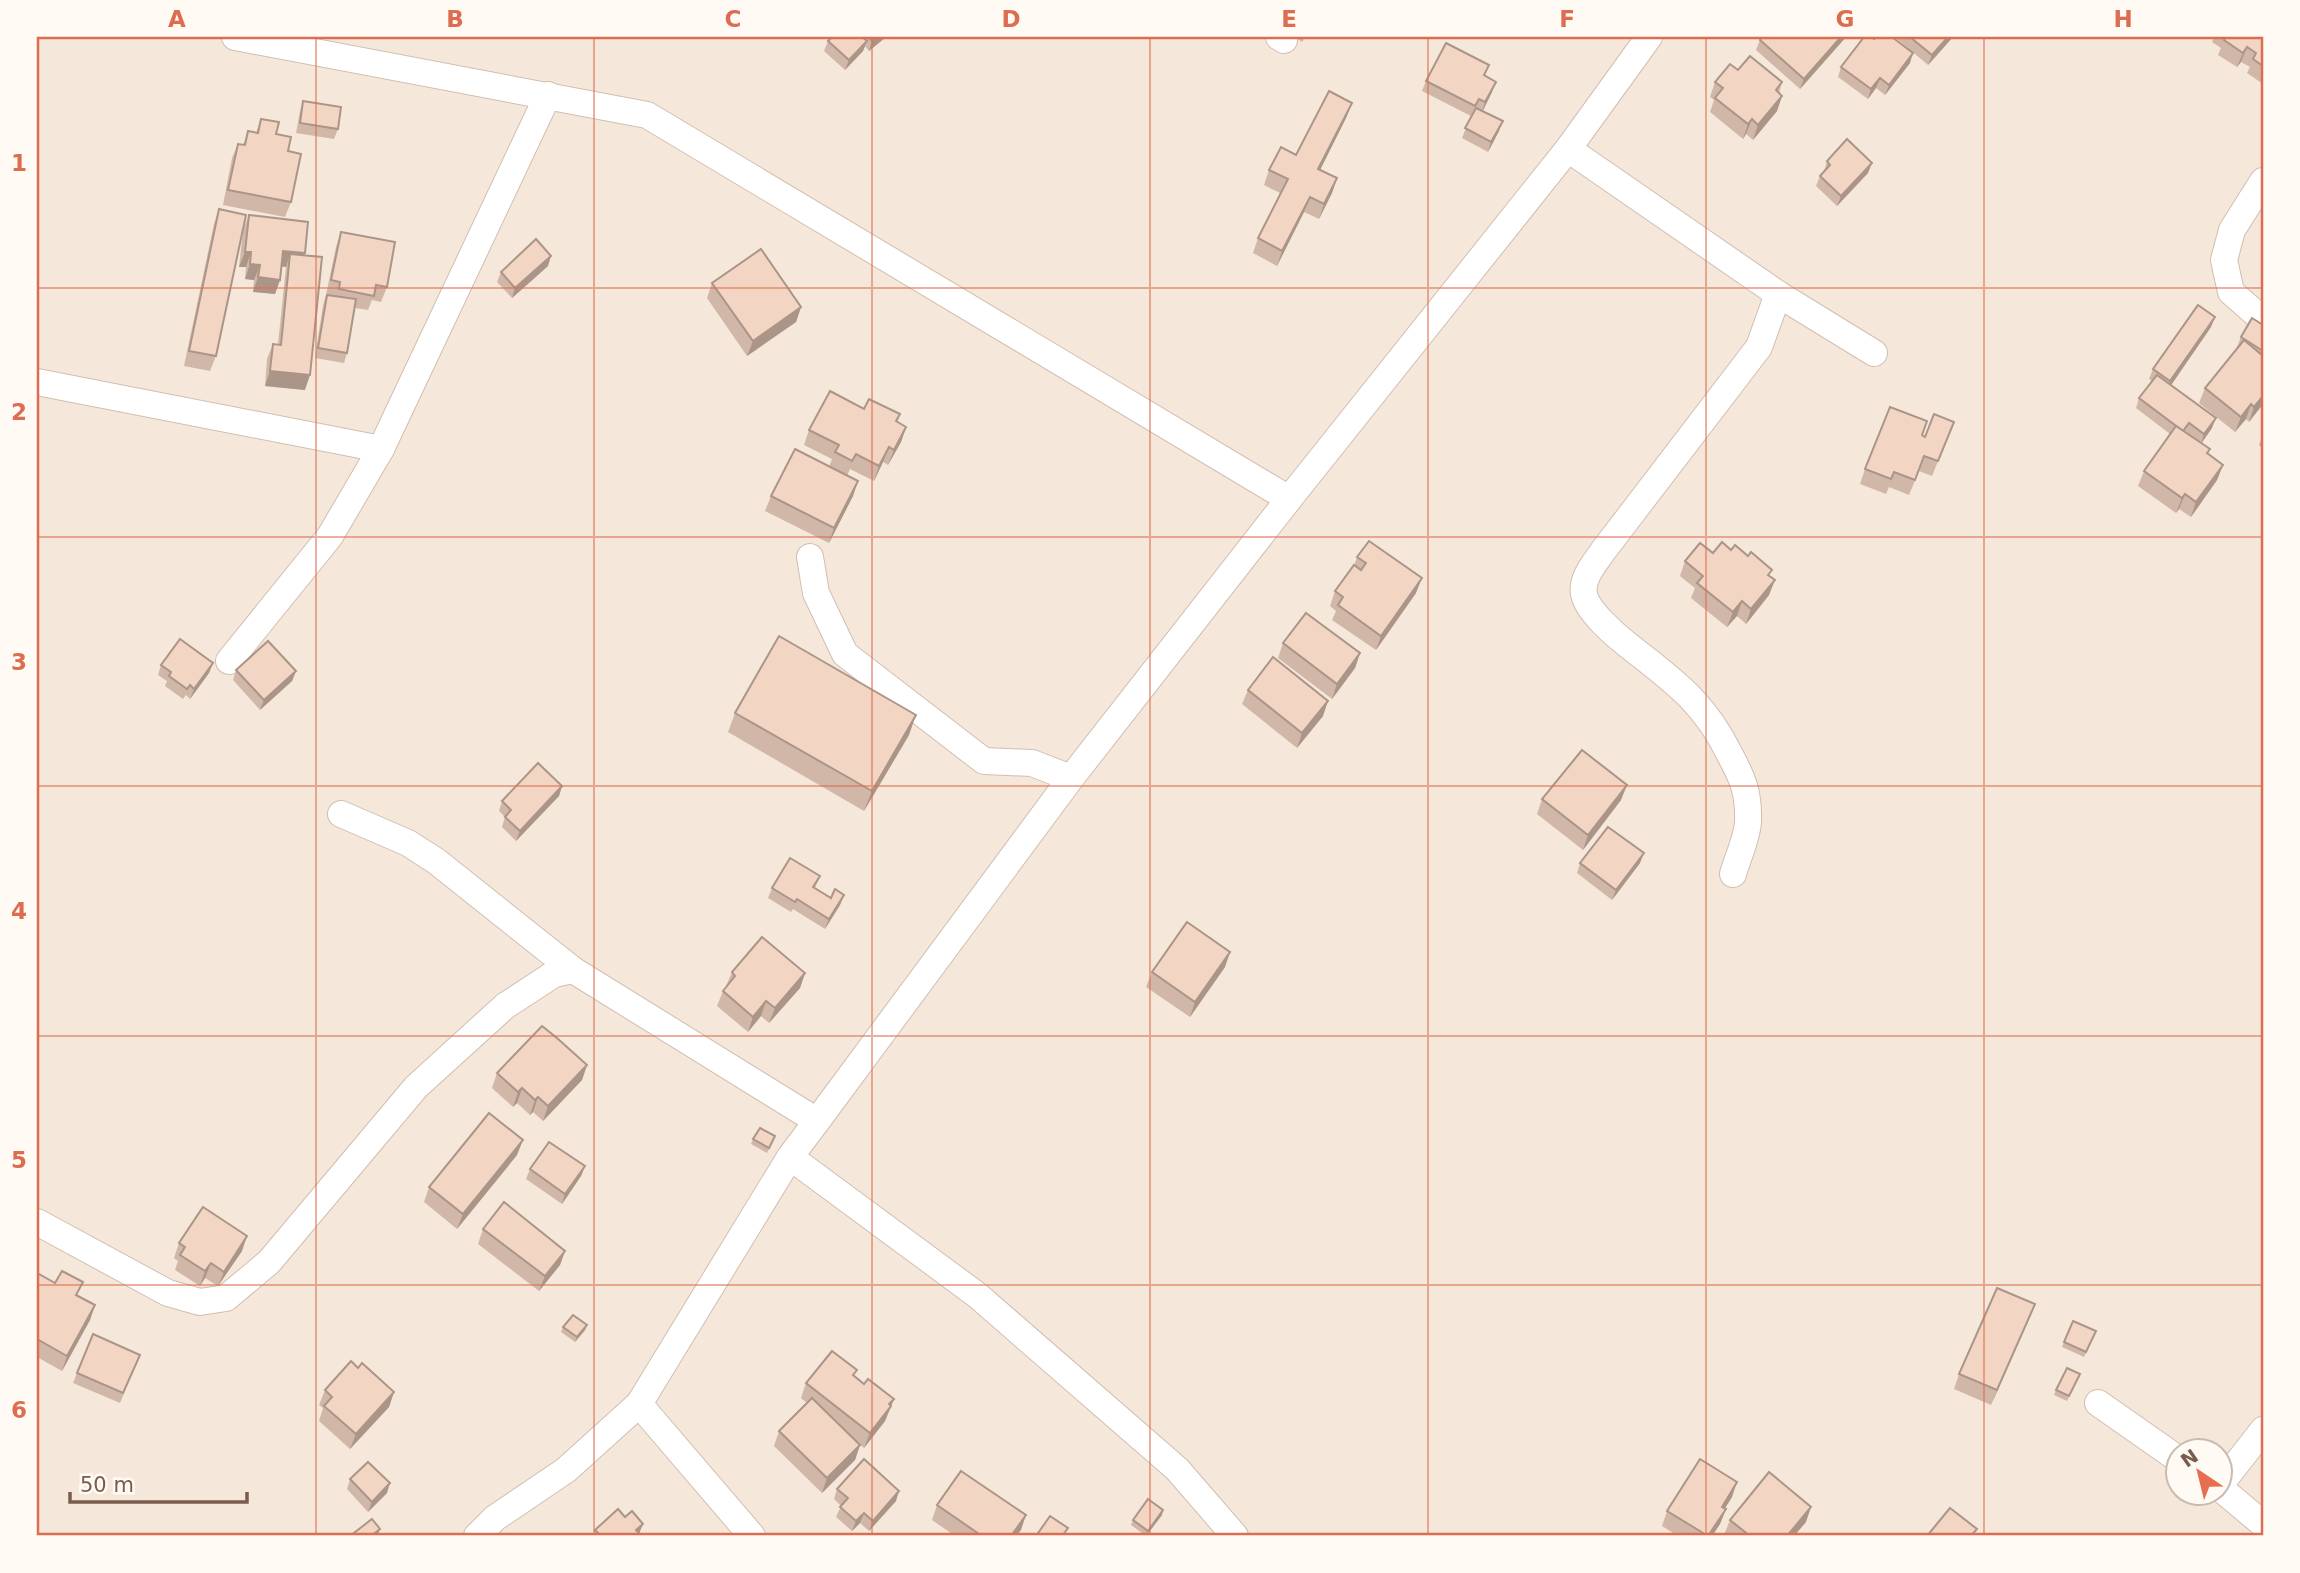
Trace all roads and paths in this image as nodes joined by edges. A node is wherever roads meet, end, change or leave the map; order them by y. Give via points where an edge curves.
1 (235, 37) edge
2 (1649, 37) edge
3 (548, 95) junction
4 (1568, 149) junction
5 (2263, 181) edge
6 (1778, 295) junction
7 (2263, 320) edge
8 (1874, 353) dead end
9 (37, 382) edge
10 (381, 449) junction
11 (1289, 499) junction
12 (810, 557) dead end
13 (229, 661) dead end
14 (1071, 778) junction
15 (341, 814) dead end
16 (1733, 874) dead end
17 (573, 970) junction
18 (817, 1121) junction
19 (790, 1157) junction
20 (37, 1222) edge
21 (2098, 1403) dead end
22 (639, 1404) junction
23 (2263, 1430) edge
24 (2164, 1449) edge
25 (2234, 1468) edge
26 (2234, 1499) edge
27 (2263, 1524) edge
28 (477, 1536) edge
29 (752, 1536) edge
30 (1235, 1536) edge

1 - 3 street
2 - 4 street
3 - 10 street
3 - 11 street via 647,116
4 - 6 street
4 - 11 street
5 - 7 street via 2232,230 2224,260 2231,292
6 - 8 street
6 - 16 street via 1759,348 1604,551 1586,577 1584,595 1613,634 1678,684 1720,734 1745,785 1748,824
9 - 10 street
10 - 13 street via 330,536
11 - 14 street
12 - 14 street via 816,593 845,654 984,761 1032,763
14 - 18 street
15 - 17 street via 408,843 436,861
17 - 18 street
17 - 20 street via 554,974 505,1006 416,1087 269,1262 226,1298 200,1302 168,1293
18 - 19 street
19 - 22 street
19 - 30 street via 977,1295 1177,1469
21 - 24 street
22 - 28 street via 566,1470 495,1518
22 - 29 street
23 - 25 street
26 - 27 street

